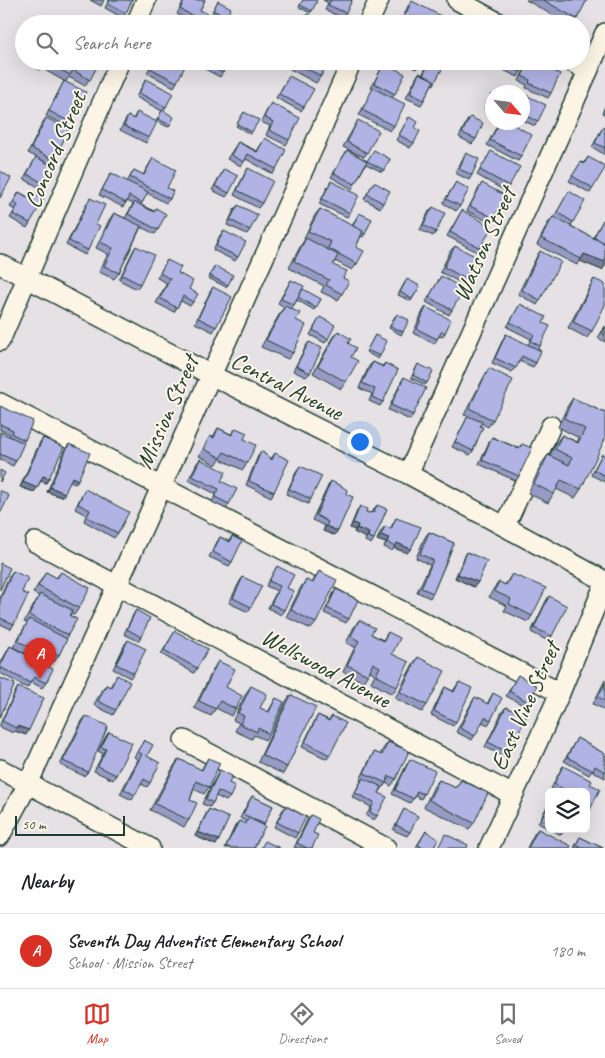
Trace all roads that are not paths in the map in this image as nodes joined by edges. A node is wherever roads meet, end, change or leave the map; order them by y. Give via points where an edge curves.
1 (146, 0) edge
2 (379, 0) edge
3 (457, 0) edge
4 (140, 15) edge
5 (372, 15) edge
6 (484, 15) edge
7 (605, 33) edge
8 (590, 67) edge
9 (116, 70) edge
10 (348, 70) edge
11 (588, 71) edge
12 (0, 264) edge
13 (28, 278) junction
14 (0, 341) edge
15 (211, 375) junction
16 (0, 403) edge
17 (551, 426) dead end
18 (408, 474) junction
19 (160, 488) junction
20 (505, 526) junction
21 (35, 542) dead end
22 (605, 582) edge
23 (116, 585) junction
24 (560, 693) junction
25 (184, 740) dead end
26 (0, 770) edge
27 (28, 784) junction
28 (513, 795) junction
29 (0, 836) edge
30 (119, 841) edge
31 (150, 848) edge
32 (386, 848) edge
33 (489, 848) edge

1 - 4 street
2 - 5 street
3 - 6 street
7 - 8 street, Watson Street
9 - 13 street, Concord Street
10 - 15 street, Mission Street
11 - 18 street, Watson Street
12 - 13 street, Central Avenue
13 - 14 street, Concord Street
13 - 15 street, Central Avenue
15 - 18 street, Central Avenue
15 - 19 street, Mission Street
16 - 19 street
17 - 20 street
18 - 20 street, Central Avenue
19 - 23 street, Mission Street
19 - 24 street
20 - 22 street, Central Avenue
21 - 23 street, Wellswood Avenue
22 - 24 street, East Vine Street
23 - 27 street, Mission Street
23 - 28 street, Wellswood Avenue
24 - 28 street, East Vine Street
25 - 32 street
26 - 27 street
27 - 29 street, Mission Street
27 - 30 street
28 - 33 street, East Vine Street
30 - 31 street

